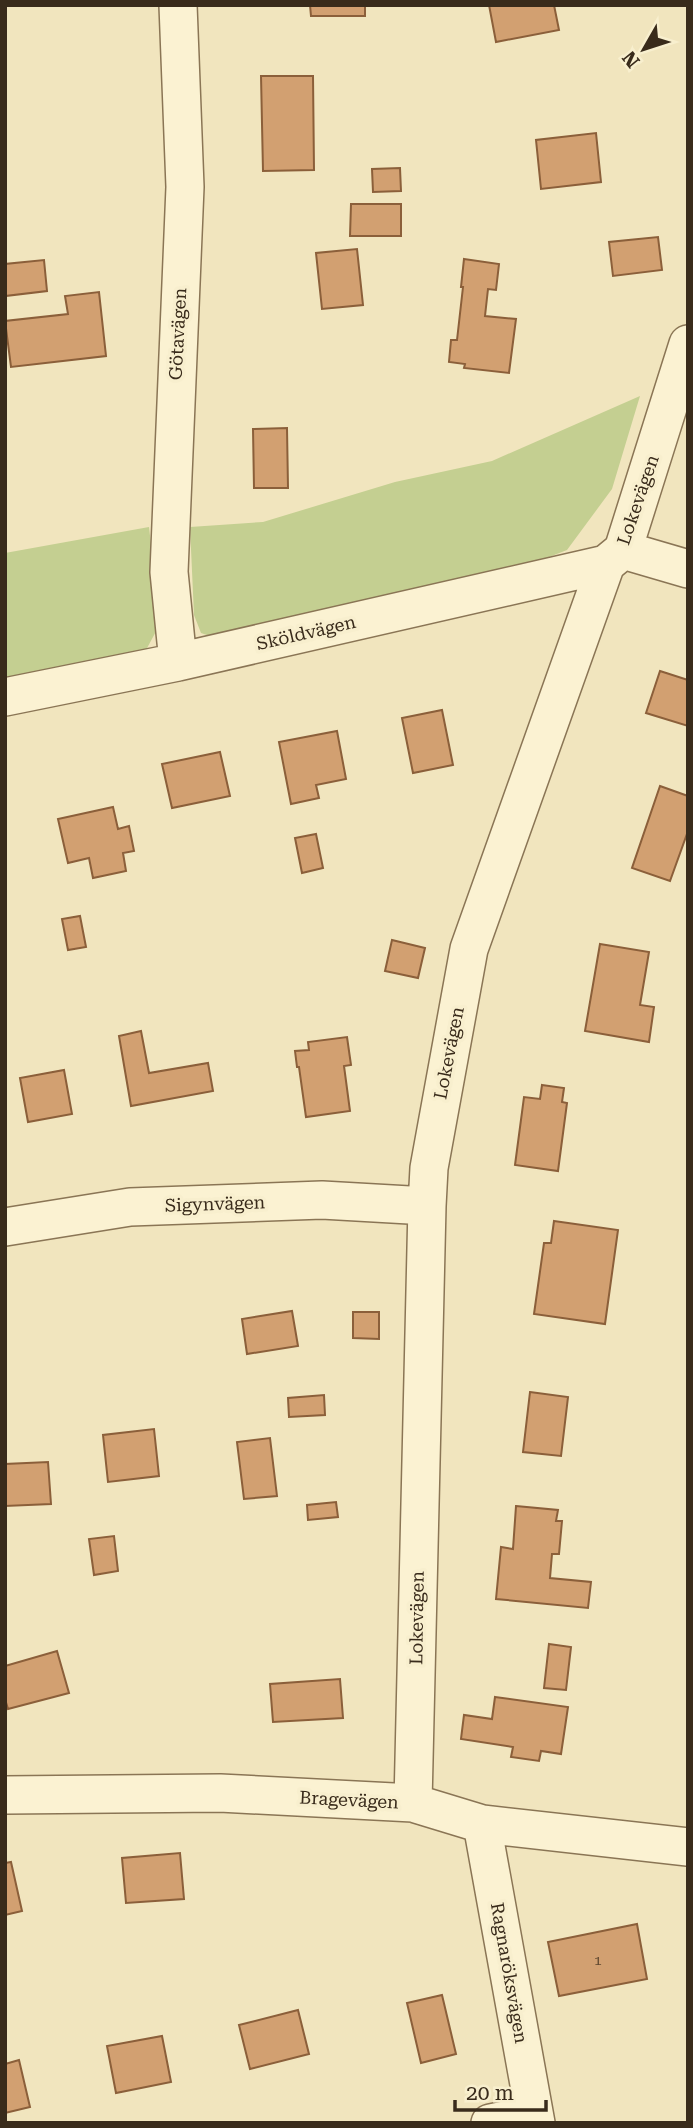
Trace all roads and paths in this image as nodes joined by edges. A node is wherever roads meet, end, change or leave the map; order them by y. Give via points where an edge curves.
1 (178, 5) edge
2 (688, 344) edge
3 (615, 557) junction
4 (688, 569) edge
5 (178, 662) junction
6 (5, 697) edge
7 (427, 1206) junction
8 (5, 1227) edge
9 (5, 1796) edge
10 (413, 1803) junction
11 (482, 1824) junction
12 (688, 1847) edge
13 (535, 2118) edge
14 (491, 2123) edge

1 - 5 street, Götavägen via 185,187 169,572
2 - 3 street, Lokevägen
3 - 4 street, Sköldvägen
3 - 5 street, Sköldvägen
3 - 7 street, Lokevägen via 469,949 431,1156
5 - 6 street, Sköldvägen
7 - 8 street, Sigynvägen via 322,1200 130,1207
7 - 10 street, Lokevägen
9 - 10 street, Bragevägen via 220,1793
10 - 11 street, Bragevägen
11 - 12 street, Bragevägen
11 - 13 street, Ragnaröksvägen
13 - 14 street

